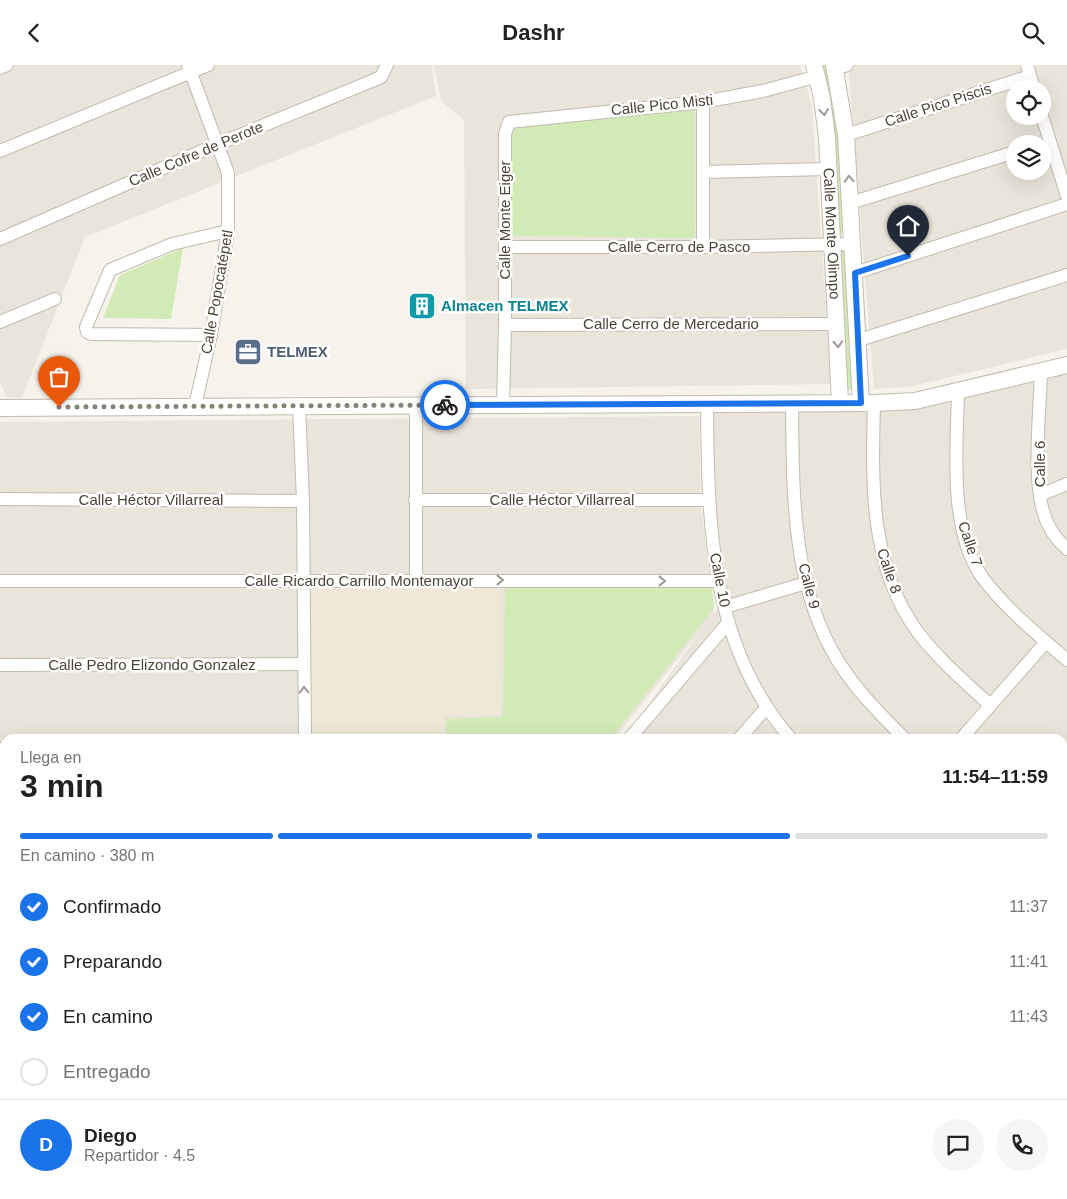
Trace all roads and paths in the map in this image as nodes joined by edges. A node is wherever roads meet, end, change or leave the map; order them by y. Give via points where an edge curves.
1 (7, 65) edge
2 (208, 65) edge
3 (387, 65) edge
4 (839, 66) edge
5 (0, 68) edge
6 (190, 69) edge
7 (1028, 70) edge
8 (816, 71) edge
9 (703, 102) junction
10 (506, 125) joint
11 (846, 135) junction
12 (218, 144) junction
13 (0, 151) edge
14 (1006, 155) edge
15 (1051, 157) edge
16 (829, 169) junction
17 (704, 172) junction
18 (1067, 196) edge
19 (850, 203) junction
20 (1067, 204) edge
21 (228, 231) junction
22 (0, 239) edge
23 (834, 245) junction
24 (853, 245) junction
25 (506, 247) junction
26 (703, 247) junction
27 (855, 273) junction
28 (1067, 275) edge
29 (55, 299) dead end
30 (0, 322) edge
31 (837, 324) junction
32 (505, 325) junction
33 (211, 335) junction
34 (858, 340) junction
35 (1067, 365) edge
36 (1041, 372) junction
37 (958, 391) junction
38 (840, 403) junction
39 (868, 403) junction
40 (416, 405) junction
41 (503, 405) junction
42 (707, 405) junction
43 (792, 405) junction
44 (195, 406) junction
45 (299, 406) junction
46 (0, 408) edge
47 (1067, 484) edge
48 (1040, 495) junction
49 (0, 499) edge
50 (415, 500) junction
51 (708, 500) junction
52 (302, 501) junction
53 (1067, 549) edge
54 (416, 580) junction
55 (0, 581) edge
56 (303, 581) junction
57 (718, 581) junction
58 (806, 583) junction
59 (725, 607) junction
60 (728, 623) junction
61 (1046, 642) junction
62 (1067, 660) edge
63 (304, 664) junction
64 (0, 665) edge
65 (990, 705) junction
66 (766, 708) junction
67 (304, 734) edge
68 (636, 734) edge
69 (744, 734) edge
70 (787, 734) edge
71 (901, 734) edge
72 (965, 734) edge

1 - 5 street
2 - 6 street
3 - 12 street, Calle Cofre de Perote via 381,77
4 - 11 street, Calle Monte Olimpo
6 - 12 street, Calle Popocatépetl
6 - 13 street
7 - 11 street, Calle Pico Piscis
8 - 9 street, Calle Pico Misti via 763,91
8 -> 16 street, Calle Monte Olimpo
9 - 10 street, Calle Pico Misti via 514,120
9 - 17 street
10 - 25 street, Calle Monte Eiger
19 -> 11 street, Calle Monte Olimpo
12 - 21 street, Calle Popocatépetl via 228,168
12 - 22 street, Calle Cofre de Perote
14 - 19 street
15 - 18 street
16 - 17 street
16 - 23 street, Calle Monte Olimpo
17 - 26 street
19 - 24 street, Calle Monte Olimpo
20 - 27 street
21 - 33 street, Calle Popocatépetl
21 - 33 street via 172,245 110,269 86,327 91,334
23 - 24 street, Calle Cerro de Pasco
23 - 26 street, Calle Cerro de Pasco
23 - 31 street, Calle Monte Olimpo
24 - 27 street, Calle Monte Olimpo
25 - 26 street, Calle Cerro de Pasco
25 - 32 street, Calle Monte Eiger
27 - 34 street, Calle Monte Olimpo
28 - 34 street
29 - 30 street
31 - 32 street, Calle Cerro de Mercedario
31 -> 38 street, Calle Monte Olimpo
32 - 41 street, Calle Monte Eiger
33 - 44 street, Calle Popocatépetl
34 - 39 street, Calle Monte Olimpo
35 - 36 street
36 - 37 street
36 - 48 street, Calle 6
37 - 39 street via 915,401
37 - 61 street, Calle 7 via 959,511 972,560 995,592
38 - 39 street
38 - 43 street
39 - 65 street, Calle 8 via 875,515 881,551 903,609 918,632 955,673
40 - 41 street
40 - 45 street
40 - 50 street
41 - 42 street
42 - 43 street
42 - 51 street, Calle 10
43 - 58 street, Calle 9 via 793,480
44 - 45 street
44 - 46 street
45 - 52 street
47 - 48 street
48 - 53 street, Calle 6 via 1048,526
49 - 52 street, Calle Héctor Villarreal
50 - 51 street, Calle Héctor Villarreal
50 - 54 street
51 - 57 street, Calle 10
52 - 56 street
54 - 56 street, Calle Ricardo Carrillo Montemayor
54 -> 57 street, Calle Ricardo Carrillo Montemayor
55 - 56 street, Calle Ricardo Carrillo Montemayor
56 - 63 street
57 - 59 street, Calle 10
58 - 59 street
58 - 71 street, Calle 9 via 837,659 861,693
59 - 60 street, Calle 10
60 - 66 street, Calle 10 via 746,670
60 - 68 street
61 - 62 street, Calle 7
61 - 65 street
63 - 64 street, Calle Pedro Elizondo Gonzalez
67 -> 63 street
65 - 72 street
66 - 69 street
66 - 70 street, Calle 10

